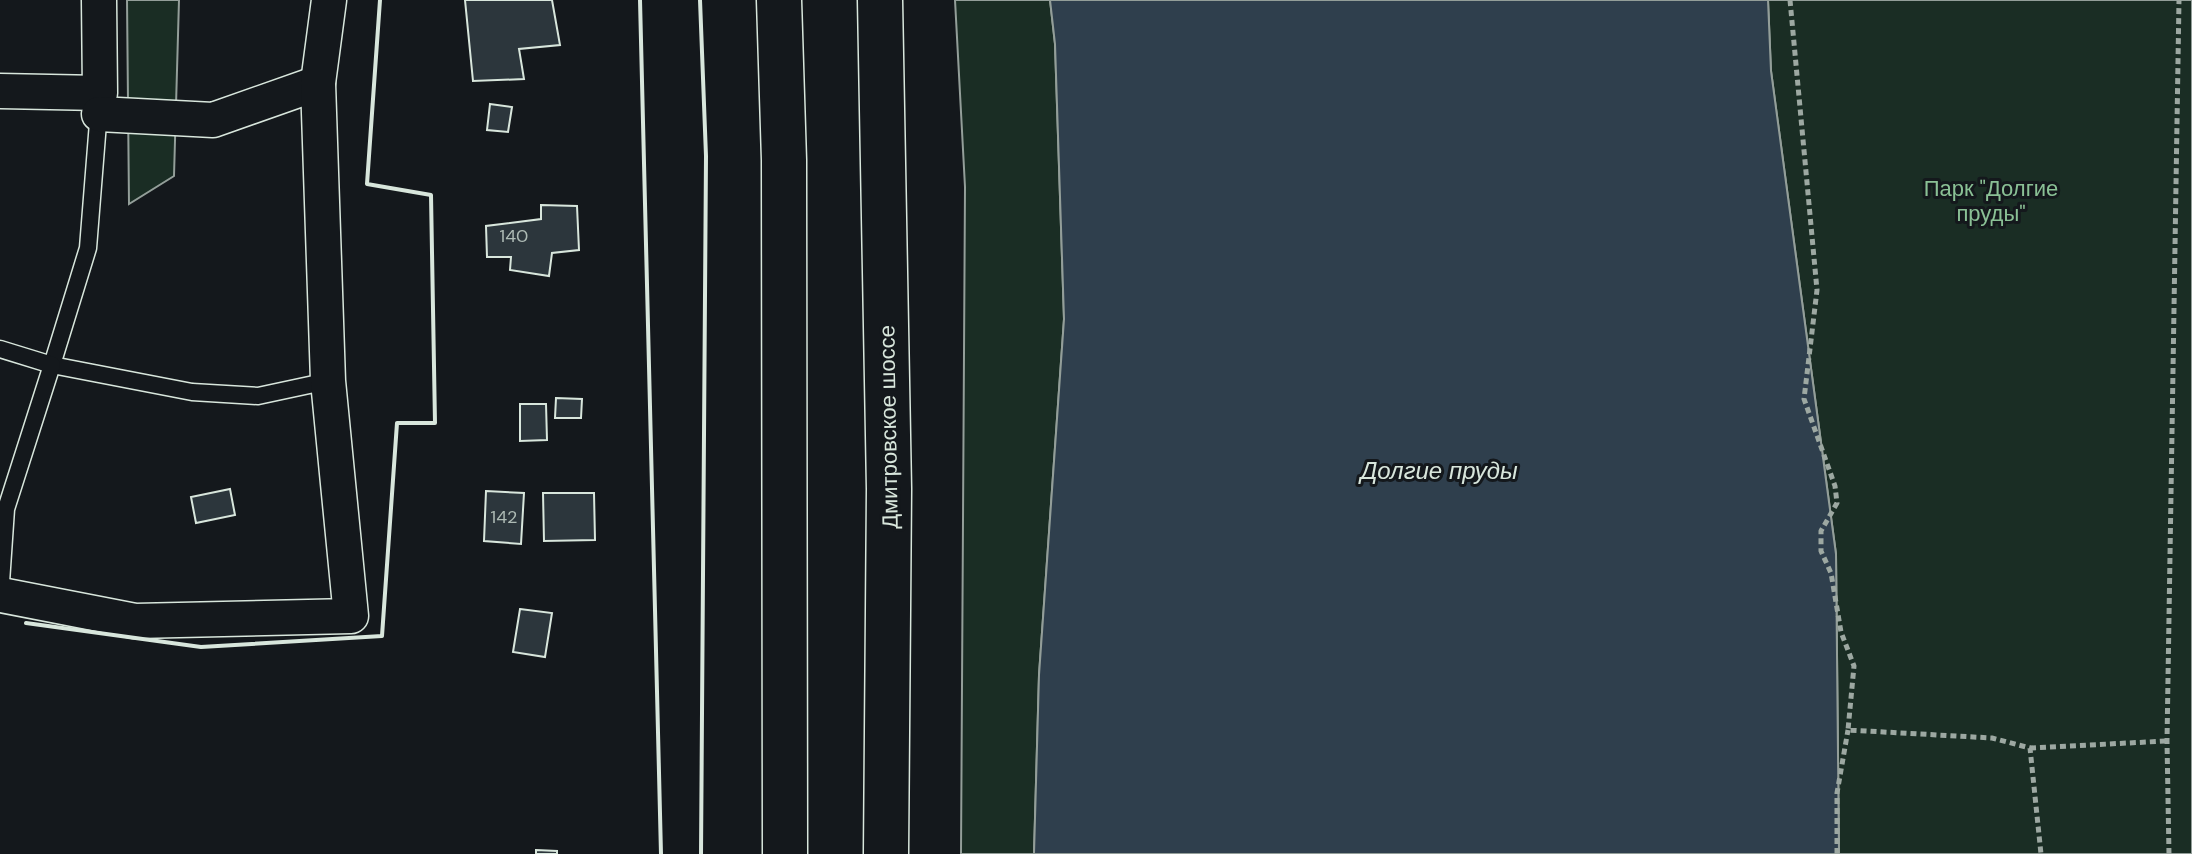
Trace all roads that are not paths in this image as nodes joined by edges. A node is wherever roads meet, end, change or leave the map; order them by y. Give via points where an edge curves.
1 (99, 0) edge
2 (329, 0) edge
3 (779, 0) edge
4 (880, 0) edge
5 (318, 83) junction
6 (0, 91) edge
7 (99, 103) junction
8 (0, 349) edge
9 (52, 365) junction
10 (328, 381) junction
11 (1, 595) edge
12 (0, 604) edge
13 (785, 854) edge
14 (886, 854) edge

1 - 7 street
2 - 5 street
3 - 13 highway
4 - 14 highway, Дмитровское шоссе via 889,489
5 - 7 street via 213,120
5 - 10 street
6 - 7 street
7 - 9 lane via 88,248
8 - 9 lane
9 - 10 lane via 192,392 258,396
9 - 11 lane via 6,509
10 - 11 street via 351,616 135,621
11 - 12 lane

